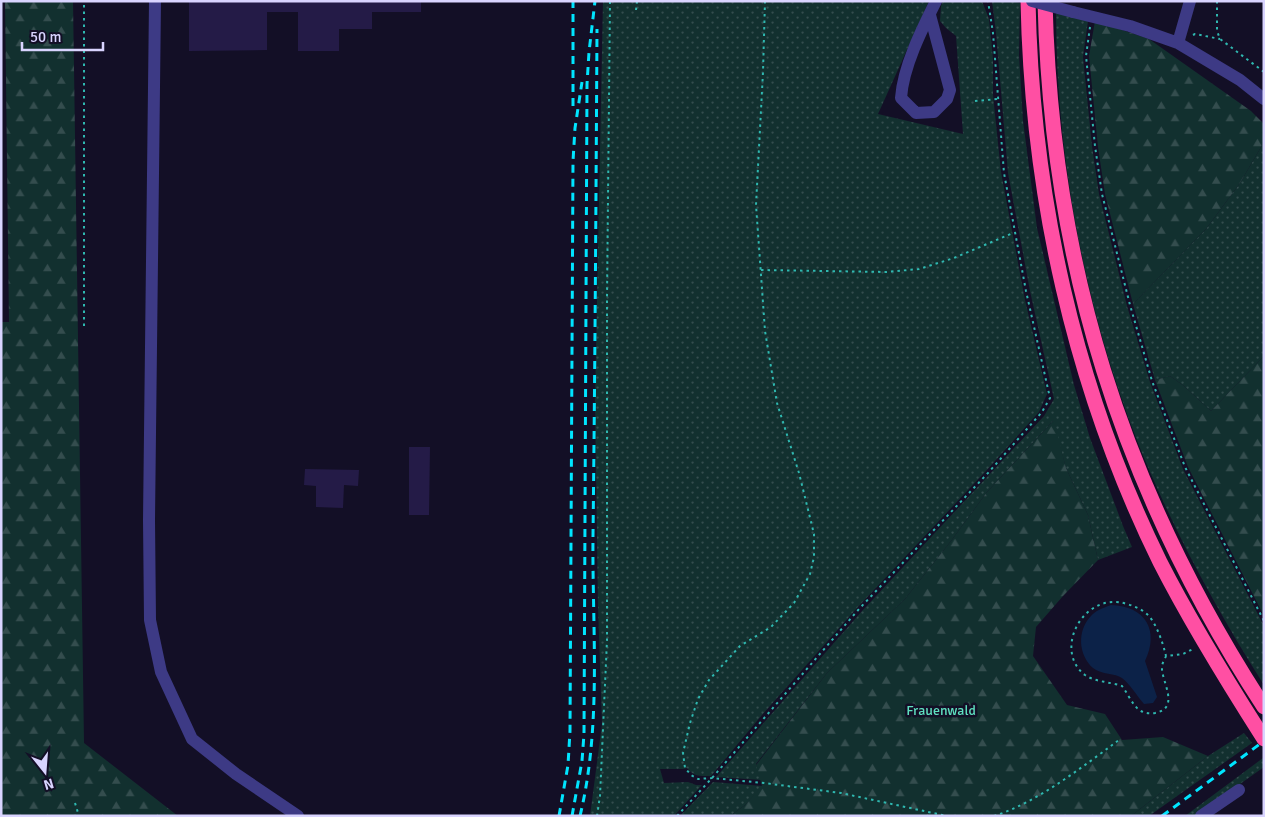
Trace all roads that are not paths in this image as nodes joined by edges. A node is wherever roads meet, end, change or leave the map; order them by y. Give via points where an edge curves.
1 (156, 1) edge
2 (936, 1) edge
3 (1028, 1) edge
4 (1032, 1) edge
5 (1045, 1) edge
6 (1190, 1) edge
7 (930, 15) junction
8 (1178, 43) junction
9 (1264, 99) edge
10 (1264, 707) edge
11 (1264, 739) edge
12 (1239, 790) dead end
13 (298, 816) edge
14 (1201, 816) edge

1 - 13 street via 150,620 161,672 192,739
2 - 7 street
3 - 11 highway via 1029,55 1041,176 1074,332 1098,408 1124,481 1160,560 1204,644
4 - 8 street, bridge via 1130,26
5 - 10 highway via 1051,118 1058,173 1078,281 1102,368 1135,462 1176,553 1220,636
6 - 8 street
7 - 7 street via 902,86 901,98 916,113 934,112 947,99 950,90
8 - 9 street via 1240,80
12 - 14 street

